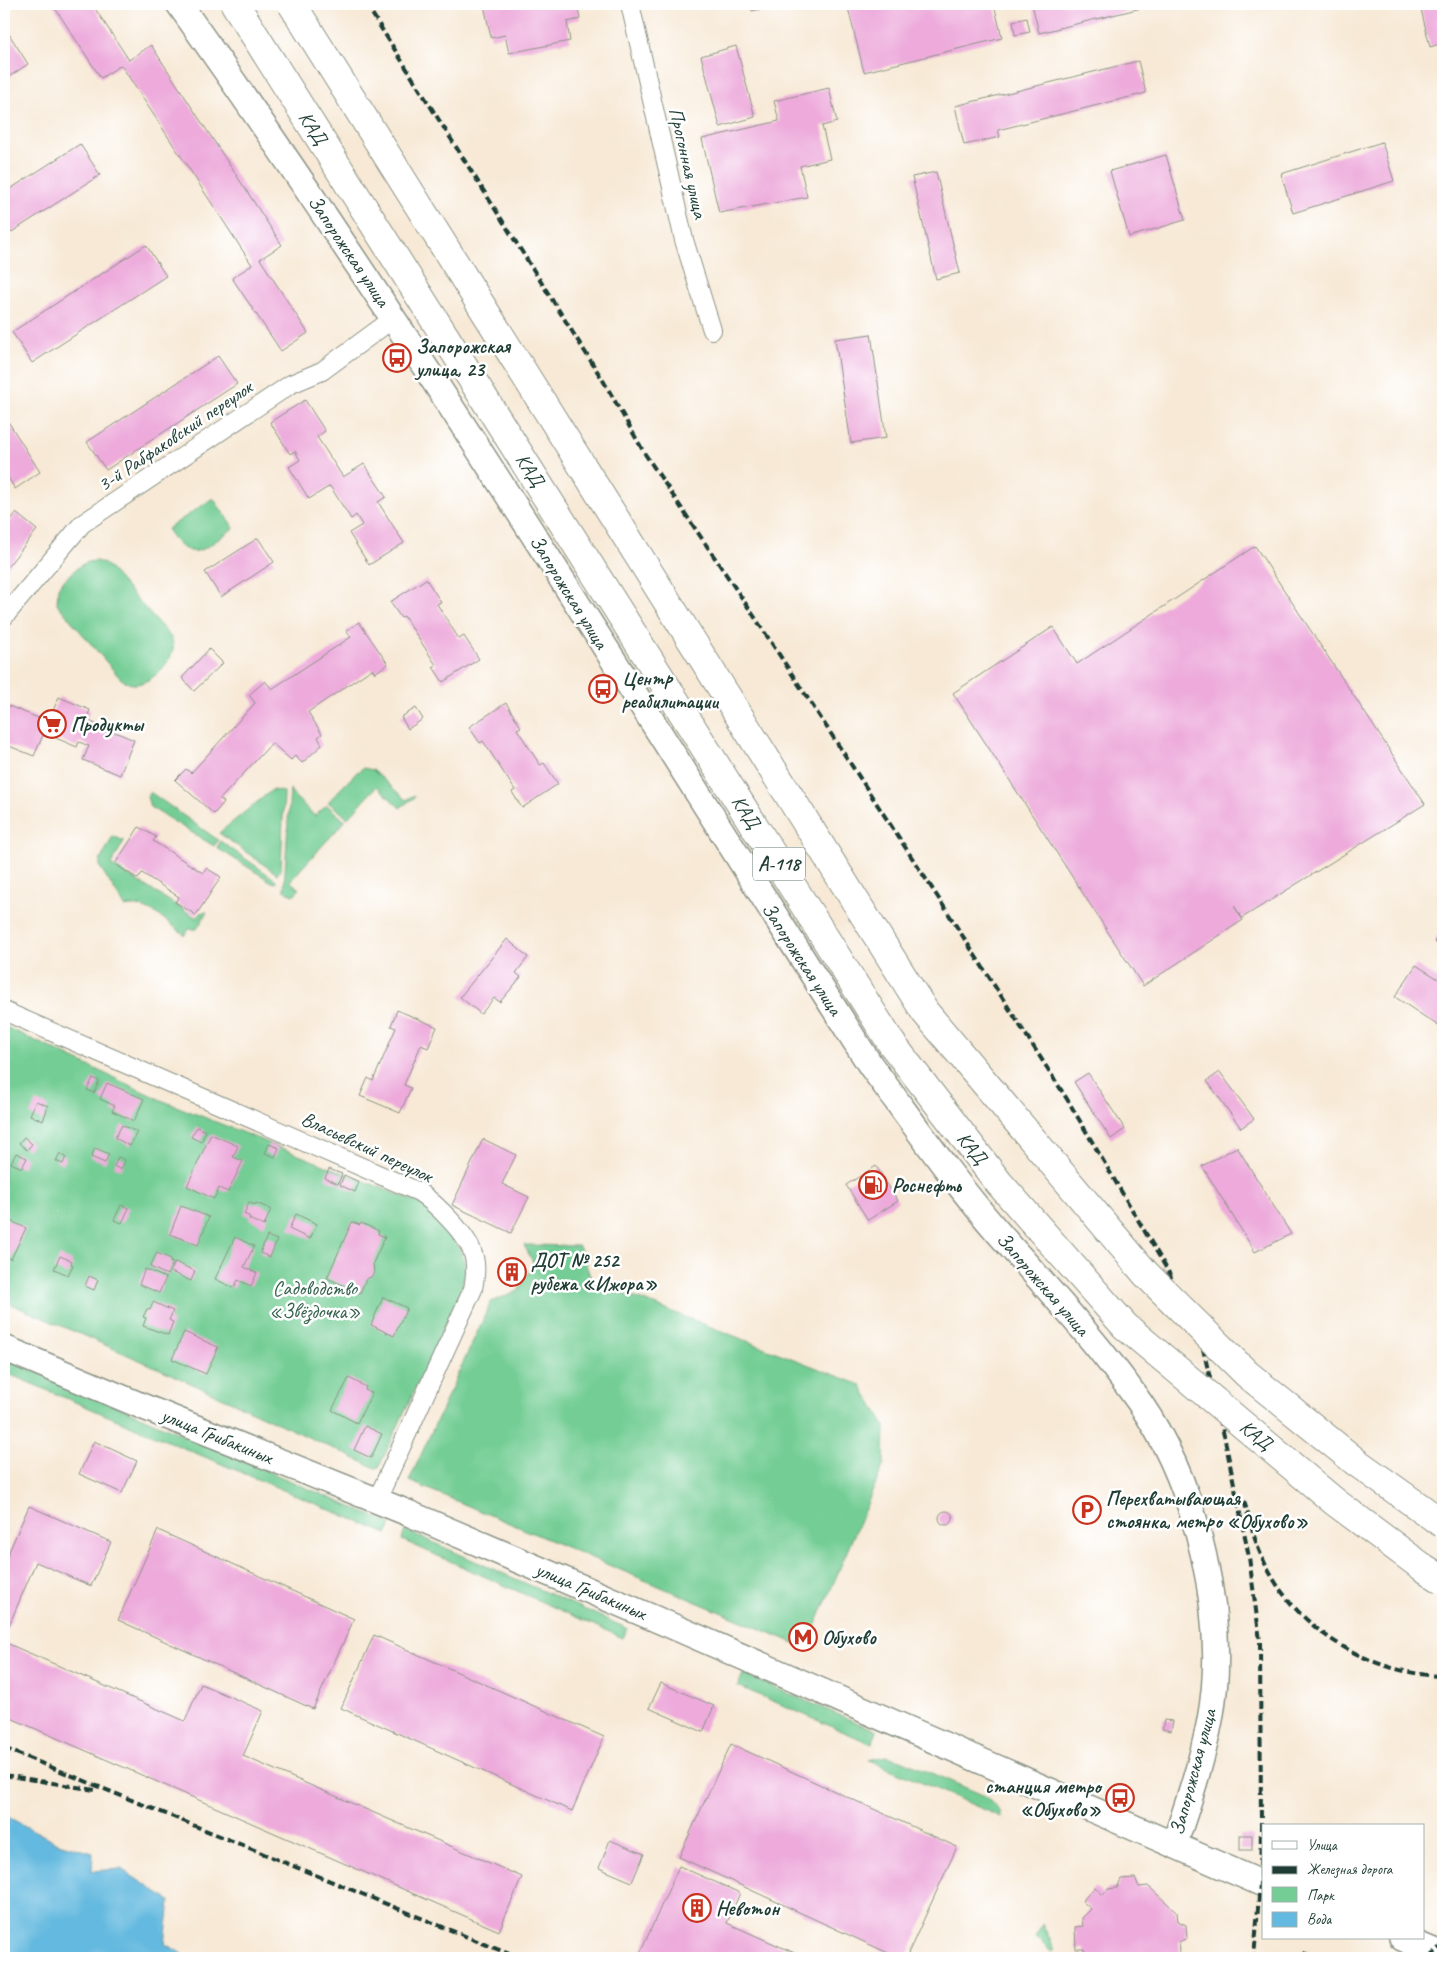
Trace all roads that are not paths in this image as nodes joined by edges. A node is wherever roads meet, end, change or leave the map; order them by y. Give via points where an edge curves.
1 (179, 4) edge
2 (234, 4) edge
3 (292, 4) edge
4 (630, 4) edge
5 (394, 318) junction
6 (712, 330) dead end
7 (4, 617) edge
8 (4, 1011) edge
9 (4, 1348) edge
10 (377, 1500) junction
11 (1443, 1524) edge
12 (1443, 1580) edge
13 (1174, 1845) junction
14 (1262, 1884) edge
15 (1407, 1940) edge
16 (1443, 1954) edge

1 - 5 street, Запорожская улица
2 - 12 highway, КАД / А-118, bridge via 898,1052 1000,1183 1125,1326 1335,1502
3 - 11 highway, КАД / А-118, bridge via 925,1012 1146,1274 1247,1374 1356,1462
4 - 6 street, Прогонная улица via 684,240
5 - 7 street, 3-й Рабфаковский переулок via 322,371 291,384 82,524
5 - 13 street, Запорожская улица via 871,1066 957,1182 1110,1362 1164,1443 1193,1514 1206,1566 1216,1665 1210,1718
8 - 10 street, Власьевский переулок via 420,1192 466,1239 473,1253 476,1272 473,1289
9 - 10 street, улица Грибакиных
10 - 13 street, улица Грибакиных
13 - 14 street, улица Грибакиных
15 - 16 street

